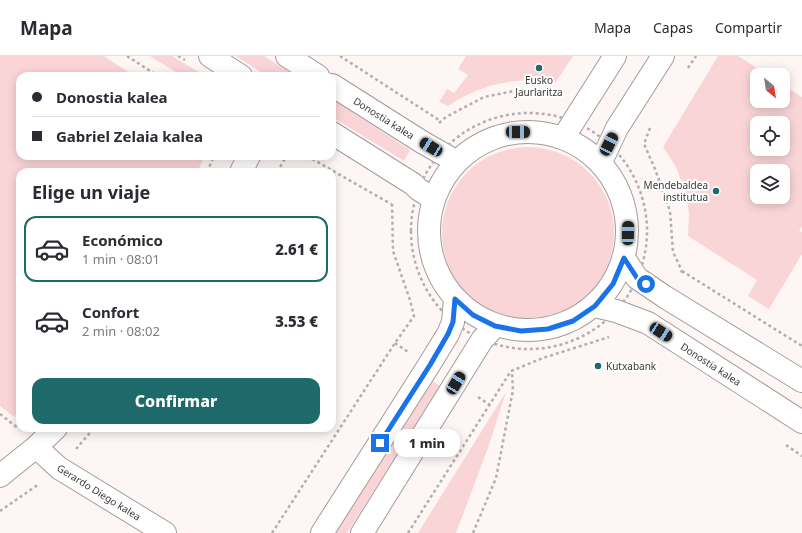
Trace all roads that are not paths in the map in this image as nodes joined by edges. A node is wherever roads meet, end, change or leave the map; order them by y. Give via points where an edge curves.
1 (210, 56) edge
2 (287, 56) edge
3 (615, 56) edge
4 (663, 56) edge
5 (235, 72) edge
6 (310, 72) edge
7 (336, 87) edge
8 (569, 130) junction
9 (336, 136) edge
10 (605, 153) junction
11 (449, 157) junction
12 (426, 194) junction
13 (624, 258) junction
14 (455, 299) junction
15 (595, 306) junction
16 (489, 333) junction
17 (802, 381) edge
18 (802, 422) edge
19 (52, 432) edge
20 (36, 447) junction
21 (0, 476) edge
22 (164, 533) edge
23 (322, 533) edge
24 (362, 533) edge

1 - 5 street
2 - 6 street
3 - 8 street
4 - 10 street via 617,128
7 - 11 street, Donostia kalea
8 - 10 street via 583,148
8 - 11 street via 518,132 495,137 475,148
9 - 12 street
10 - 13 street via 611,176 625,207 628,242
11 - 12 street via 444,179
12 - 14 street via 430,252 439,277
13 - 15 street via 613,284
13 - 17 street via 637,278
14 - 16 street
14 - 23 street via 453,322 448,334
15 - 16 street via 573,321 548,329
15 - 18 street, Donostia kalea via 648,323
16 - 24 street
19 - 20 street
20 - 21 street
20 - 22 street, Gerardo Diego kalea via 59,468

